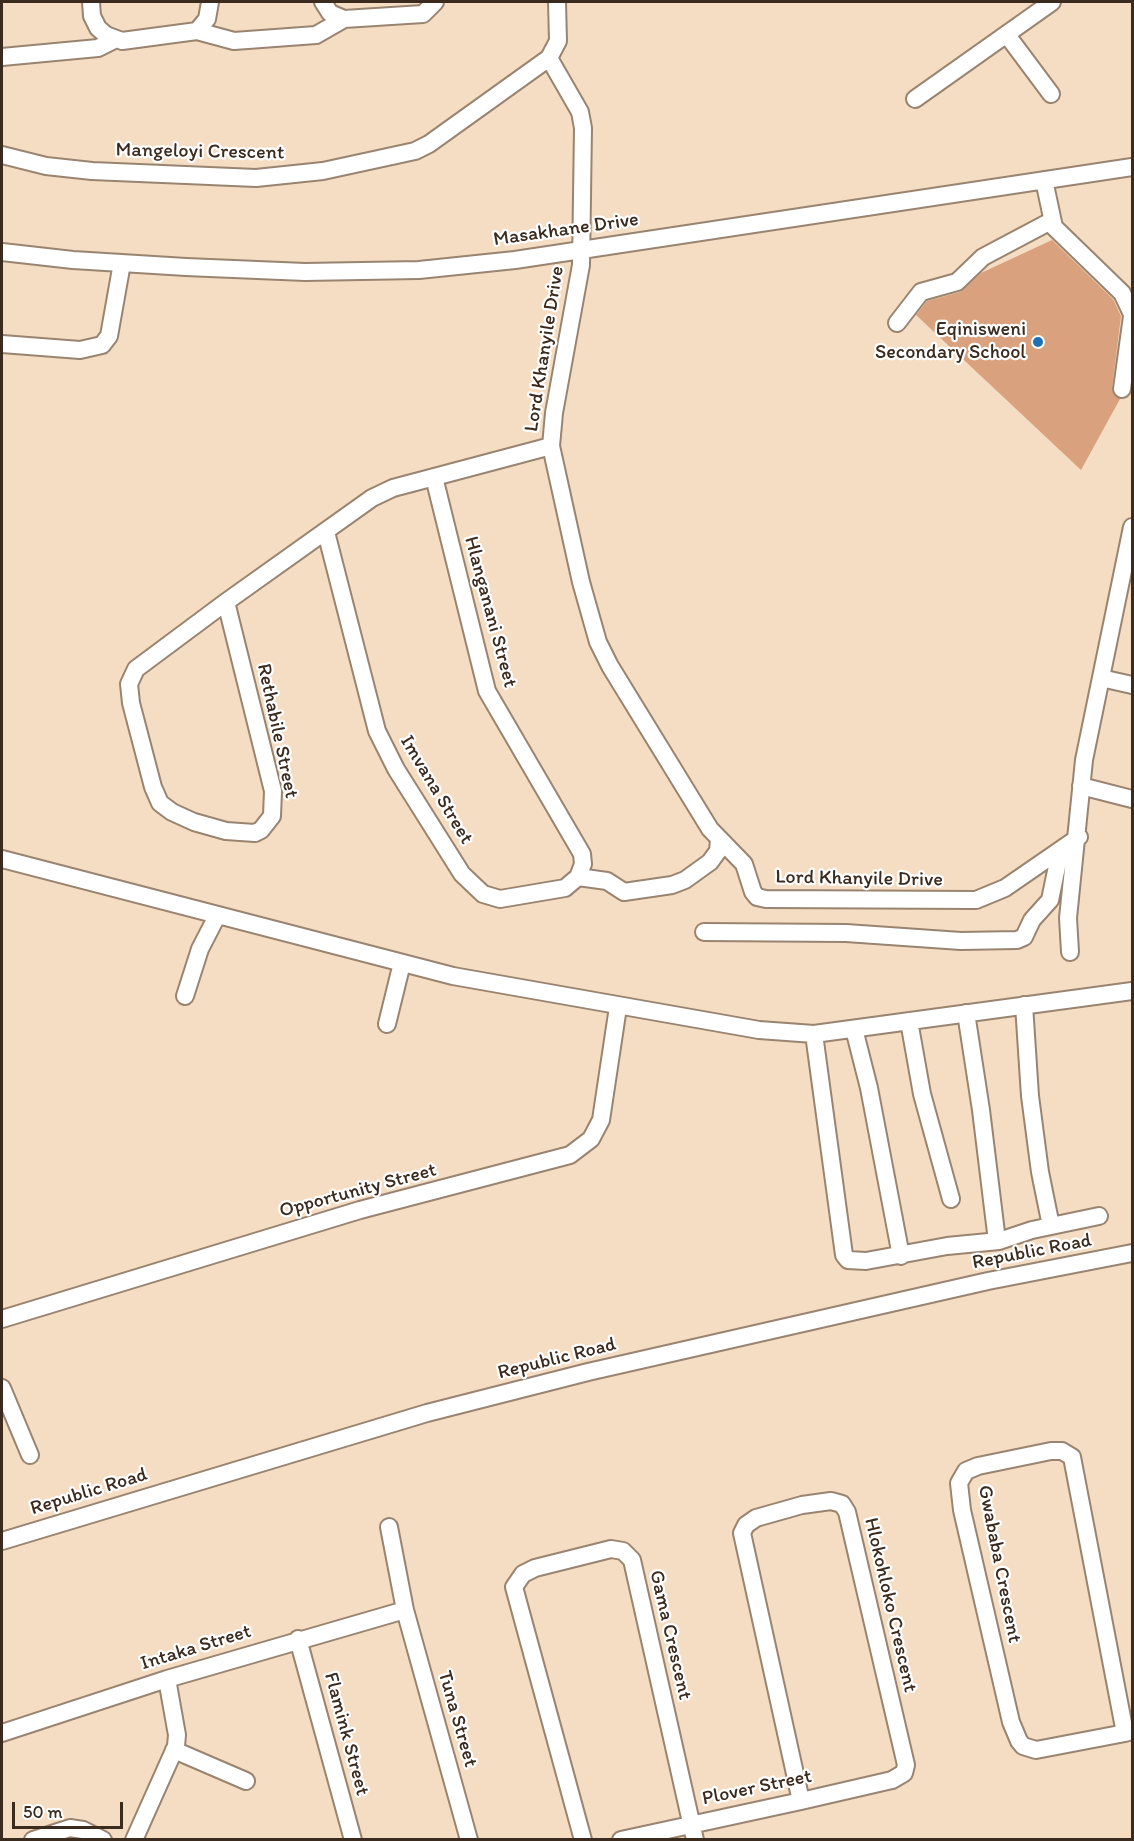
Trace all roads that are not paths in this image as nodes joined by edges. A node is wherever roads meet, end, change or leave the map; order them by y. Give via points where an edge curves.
1 (91, 2) edge
2 (210, 2) edge
3 (323, 2) edge
4 (435, 2) edge
5 (557, 2) edge
6 (1052, 2) edge
7 (344, 19) junction
8 (197, 31) junction
9 (1007, 34) junction
10 (114, 40) junction
11 (2, 57) edge
12 (549, 58) junction
13 (1051, 94) dead end
14 (915, 99) dead end
15 (2, 155) edge
16 (1132, 167) edge
17 (1044, 180) junction
18 (1051, 221) junction
19 (581, 249) junction
20 (2, 252) edge
21 (122, 263) junction
22 (1132, 315) edge
23 (897, 323) dead end
24 (2, 344) edge
25 (1122, 389) dead end
26 (551, 446) junction
27 (434, 477) junction
28 (1132, 527) edge
29 (326, 532) junction
30 (1129, 564) edge
31 (226, 602) junction
32 (1101, 678) junction
33 (1132, 685) edge
34 (1081, 786) junction
35 (1132, 799) edge
36 (1079, 837) junction
37 (719, 840) junction
38 (1060, 852) junction
39 (2, 860) edge
40 (578, 877) junction
41 (217, 916) junction
42 (705, 932) dead end
43 (1070, 952) dead end
44 (402, 963) junction
45 (1132, 991) edge
46 (185, 996) dead end
47 (1024, 1005) junction
48 (618, 1007) junction
49 (966, 1013) junction
50 (909, 1022) junction
51 (387, 1024) dead end
52 (854, 1029) junction
53 (814, 1034) junction
54 (951, 1199) dead end
55 (1099, 1216) dead end
56 (1051, 1226) junction
57 (997, 1241) junction
58 (1132, 1253) edge
59 (901, 1256) junction
60 (2, 1319) edge
61 (2, 1388) edge
62 (30, 1455) dead end
63 (389, 1527) dead end
64 (2, 1541) edge
65 (405, 1610) junction
66 (298, 1639) junction
67 (167, 1678) junction
68 (1129, 1732) edge
69 (2, 1733) edge
70 (174, 1750) junction
71 (901, 1776) joint
72 (246, 1781) dead end
73 (801, 1801) junction
74 (694, 1831) edge
75 (33, 1839) edge
76 (103, 1839) edge
77 (134, 1839) edge
78 (353, 1839) edge
79 (469, 1839) edge
80 (583, 1839) edge
81 (621, 1839) edge

1 - 10 street via 94,21
2 - 8 street via 207,19
3 - 7 street via 330,14
4 - 7 street via 423,14
5 - 12 street via 558,41
6 - 9 street
7 - 8 street via 316,35 234,40
8 - 10 street
9 - 13 street
9 - 14 street
10 - 11 street via 98,48
12 - 15 street, Mangeloyi Crescent via 425,146 385,159 323,171 256,178 181,177 61,168
12 - 19 street, Lord Khanyile Drive via 581,118
16 - 17 street, Masakhane Drive
17 - 18 street
17 - 19 street, Masakhane Drive
18 - 22 street via 1122,293
18 - 23 street via 983,257 957,282 921,292
19 - 21 street, Masakhane Drive via 390,272
19 - 26 street, Lord Khanyile Drive
20 - 21 street, Masakhane Drive
21 - 24 street via 109,336 102,345 80,350
22 - 25 street
26 - 27 street, Rethabile Street
26 - 37 street, Lord Khanyile Drive via 598,642
27 - 29 street, Rethabile Street via 384,492
27 - 40 street, Hlanganani Street via 485,687 579,847 583,864
28 - 30 street
29 - 31 street, Rethabile Street
29 - 40 street, Imvana Street via 377,730 396,769 462,874 483,894 500,898 558,890
30 - 32 street
31 - 31 street, Rethabile Street via 136,669 129,691 160,803 195,822 236,833 255,832 272,816 273,791
32 - 33 street
32 - 34 street
34 - 35 street
34 - 36 street
36 - 38 street, Lord Khanyile Drive
36 - 43 street via 1069,909
37 - 38 street, Lord Khanyile Drive via 744,864 755,895 766,899 976,900 1000,892
37 - 40 street via 718,851 710,862 672,885 624,892 607,881
38 - 42 street via 1050,900 1032,920 1024,937 1017,940
39 - 41 street
41 - 44 street
41 - 46 street via 200,949
44 - 48 street
44 - 51 street
45 - 47 street
47 - 49 street
47 - 56 street via 1030,1096
48 - 53 street via 759,1030
48 - 60 street, Opportunity Street via 601,1120 591,1139 570,1155 360,1210
49 - 50 street
49 - 57 street
50 - 52 street
50 - 54 street via 921,1094
52 - 53 street
52 - 59 street
53 - 59 street via 844,1255 857,1261
55 - 56 street
56 - 57 street
57 - 59 street
58 - 64 street, Republic Road via 977,1284 427,1413
61 - 62 street
63 - 65 street, Tuna Street
65 - 66 street, Intaka Street
65 - 79 street, Tuna Street
66 - 67 street, Intaka Street
66 - 78 street, Flamink Street
67 - 69 street, Intaka Street
67 - 70 street via 177,1735
68 - 68 street, Gwababa Crescent via 1042,1749 1023,1746 1014,1733 962,1510 959,1483 966,1471 1050,1451 1068,1453 1076,1465
70 - 72 street
70 - 77 street
71 - 73 street, Plover Street
71 - 73 street, Hlokohloko Crescent via 906,1765 847,1512 838,1502 825,1501 772,1513 750,1521 742,1538
73 - 74 street, Plover Street
74 - 80 street, Gama Crescent via 632,1560 623,1551 611,1549 535,1568 523,1574 514,1587
74 - 81 street, Plover Street
75 - 76 street via 76,1828

